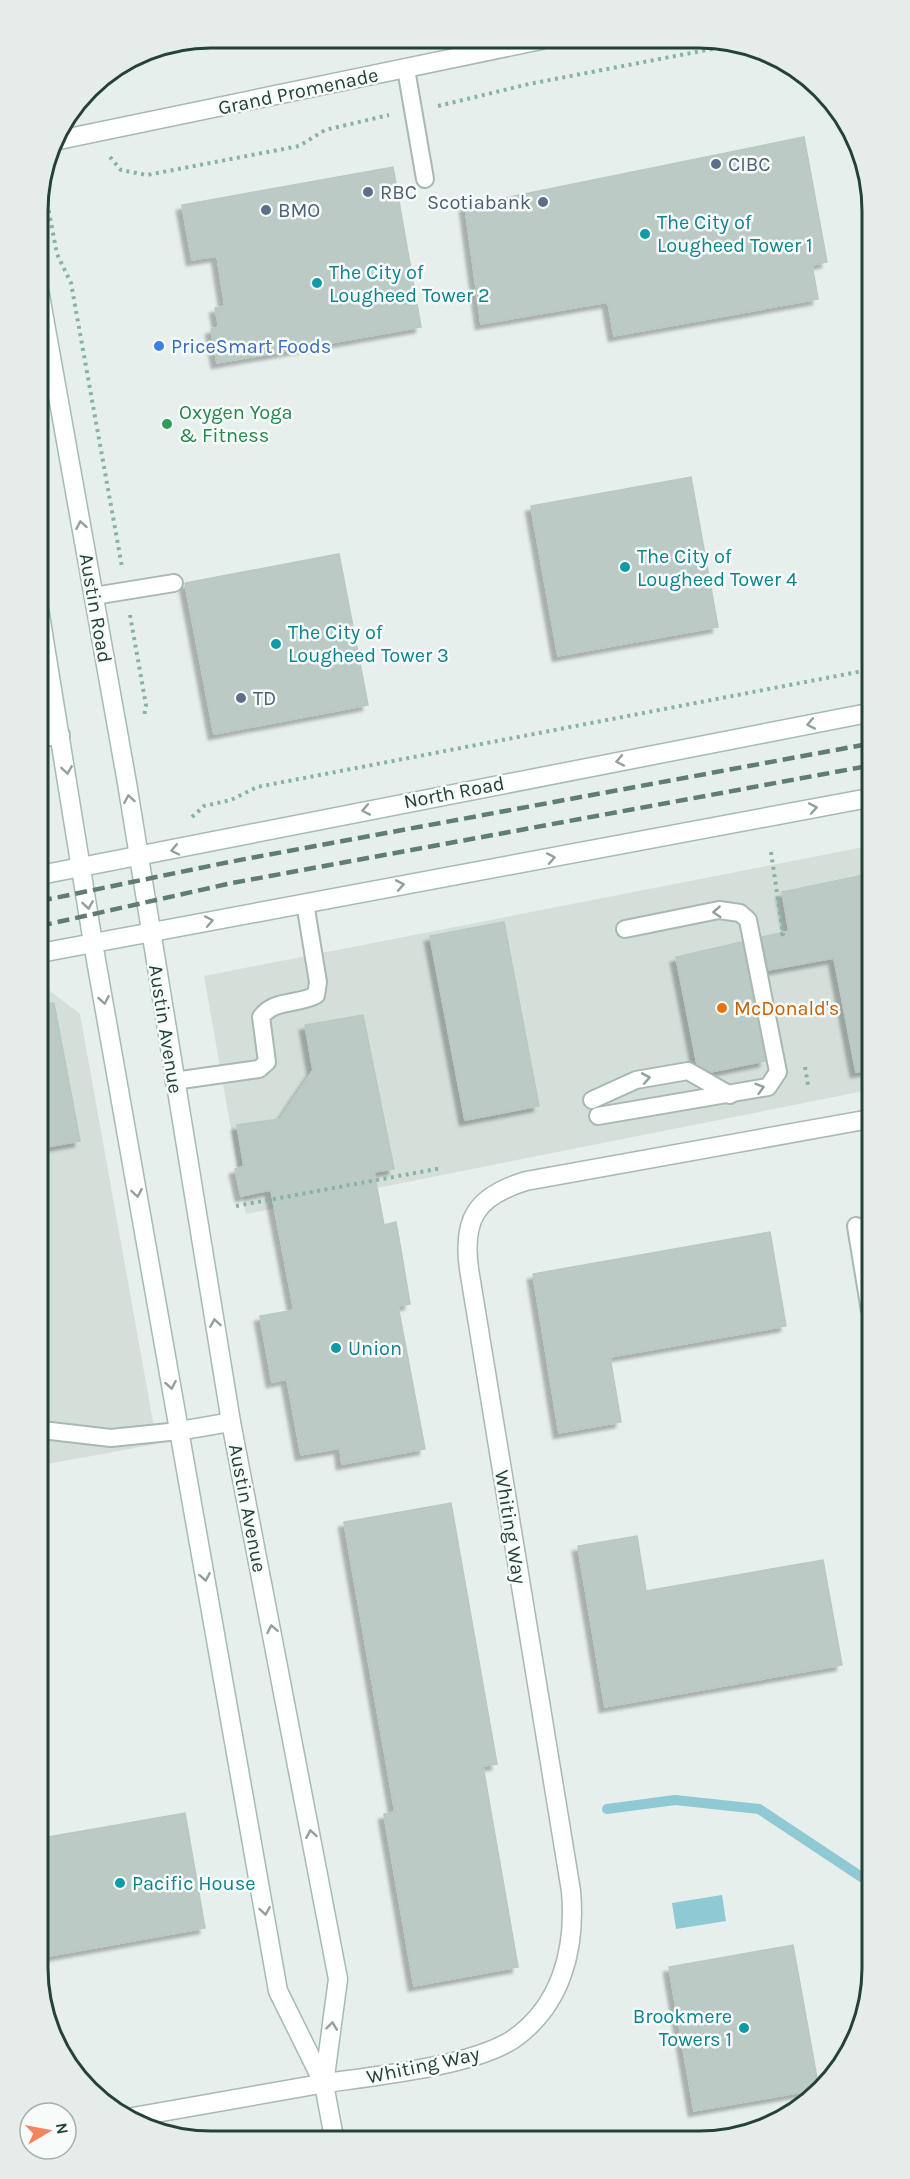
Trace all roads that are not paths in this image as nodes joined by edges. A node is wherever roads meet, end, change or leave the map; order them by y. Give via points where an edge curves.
1 (504, 48) edge
2 (406, 69) junction
3 (65, 139) edge
4 (426, 178) dead end
5 (48, 340) edge
6 (174, 583) dead end
7 (94, 596) junction
8 (48, 661) edge
9 (862, 713) edge
10 (61, 735) junction
11 (48, 737) edge
12 (862, 799) edge
13 (139, 857) junction
14 (82, 866) junction
15 (48, 873) edge
16 (305, 903) junction
17 (625, 929) dead end
18 (151, 932) junction
19 (93, 943) junction
20 (48, 951) edge
21 (174, 1081) junction
22 (730, 1095) junction
23 (592, 1100) dead end
24 (598, 1116) dead end
25 (862, 1120) edge
26 (856, 1226) dead end
27 (862, 1262) edge
28 (231, 1422) junction
29 (48, 1431) edge
30 (179, 1431) junction
31 (324, 2084) junction
32 (141, 2115) edge
33 (333, 2131) edge

1 - 2 main road, Grand Promenade
2 - 3 main road, Grand Promenade
2 - 4 lane
7 -> 5 main road, Austin Road
6 - 7 lane
13 -> 7 main road, Austin Road
8 - 10 main road
9 -> 13 main road, North Road
10 - 11 lane
10 -> 14 main road
16 -> 12 main road
13 - 14 main road, North Road
13 - 18 main road, Austin Road
14 - 15 main road, North Road
14 -> 19 main road
18 -> 16 main road
16 - 21 lane via 318,982 316,995 275,1005 261,1017 267,1062 259,1069
22 -> 17 lane via 768,1087 778,1072 748,920 740,913 719,910
18 - 19 main road
18 - 21 main road, Austin Avenue
19 - 20 main road
19 -> 30 main road, Austin Avenue
28 -> 21 main road, Austin Avenue
23 -> 22 lane via 636,1080 688,1071
22 - 24 lane
25 - 31 main road, Whiting Way via 526,1181 494,1193 476,1211 467,1232 469,1269 571,1891 571,1948 565,1970 542,2011 513,2039 497,2048 476,2056
26 - 27 lane
28 - 30 main road
31 -> 28 main road, Austin Avenue via 338,1979
29 - 30 lane via 111,1437
30 -> 31 main road, Austin Avenue via 278,1991
31 - 32 main road, Whiting Way
31 - 33 main road, Austin Avenue

